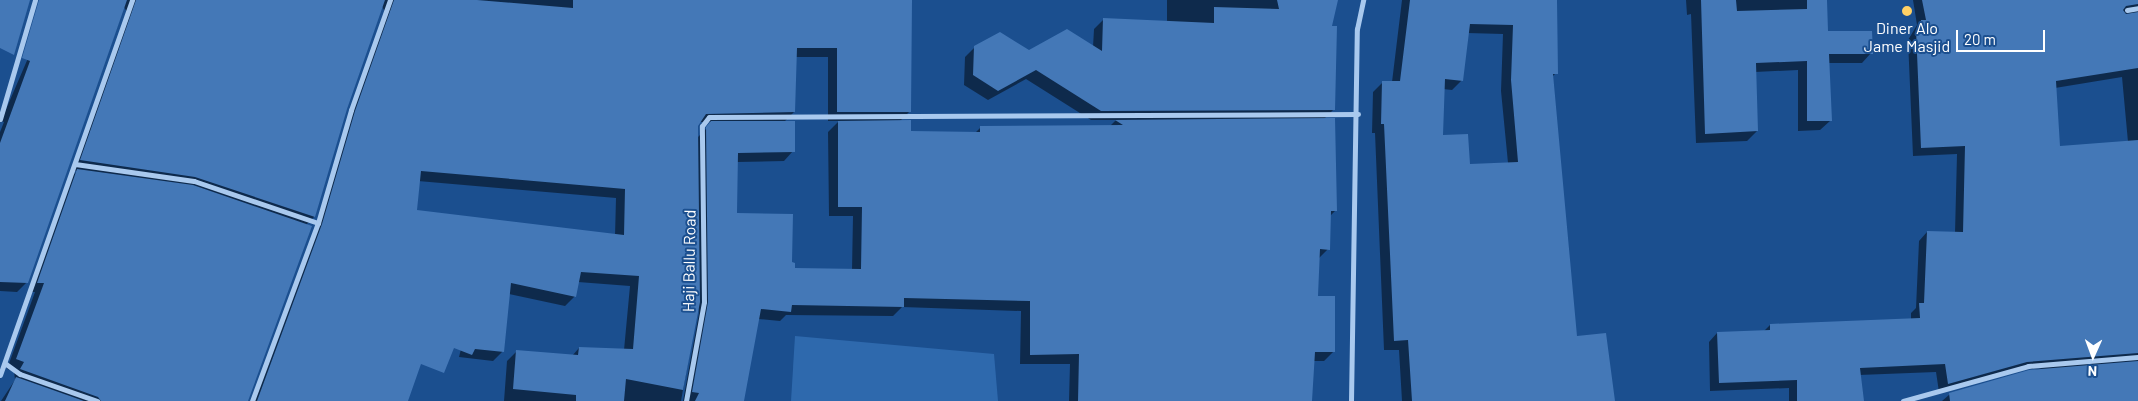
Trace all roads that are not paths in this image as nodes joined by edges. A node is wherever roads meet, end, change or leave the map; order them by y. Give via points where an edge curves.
1 (35, 0) edge
2 (132, 0) edge
3 (390, 0) edge
4 (1363, 0) edge
5 (2138, 8) edge
6 (2126, 10) dead end
7 (1358, 114) junction
8 (0, 119) edge
9 (75, 164) junction
10 (318, 223) junction
11 (2138, 357) edge
12 (6, 364) junction
13 (0, 376) edge
14 (97, 401) edge
15 (252, 401) edge
16 (686, 401) edge
17 (1351, 401) edge
18 (1903, 401) edge

1 - 8 street
2 - 9 street
3 - 10 street via 351,110
4 - 7 street via 1357,29
5 - 6 street
7 - 16 street, Haji Ballu Road via 719,117 704,121 704,302
7 - 17 street
9 - 10 street via 194,181
9 - 12 street
10 - 15 street
11 - 18 street via 2028,366
12 - 13 street
12 - 14 street via 20,374

